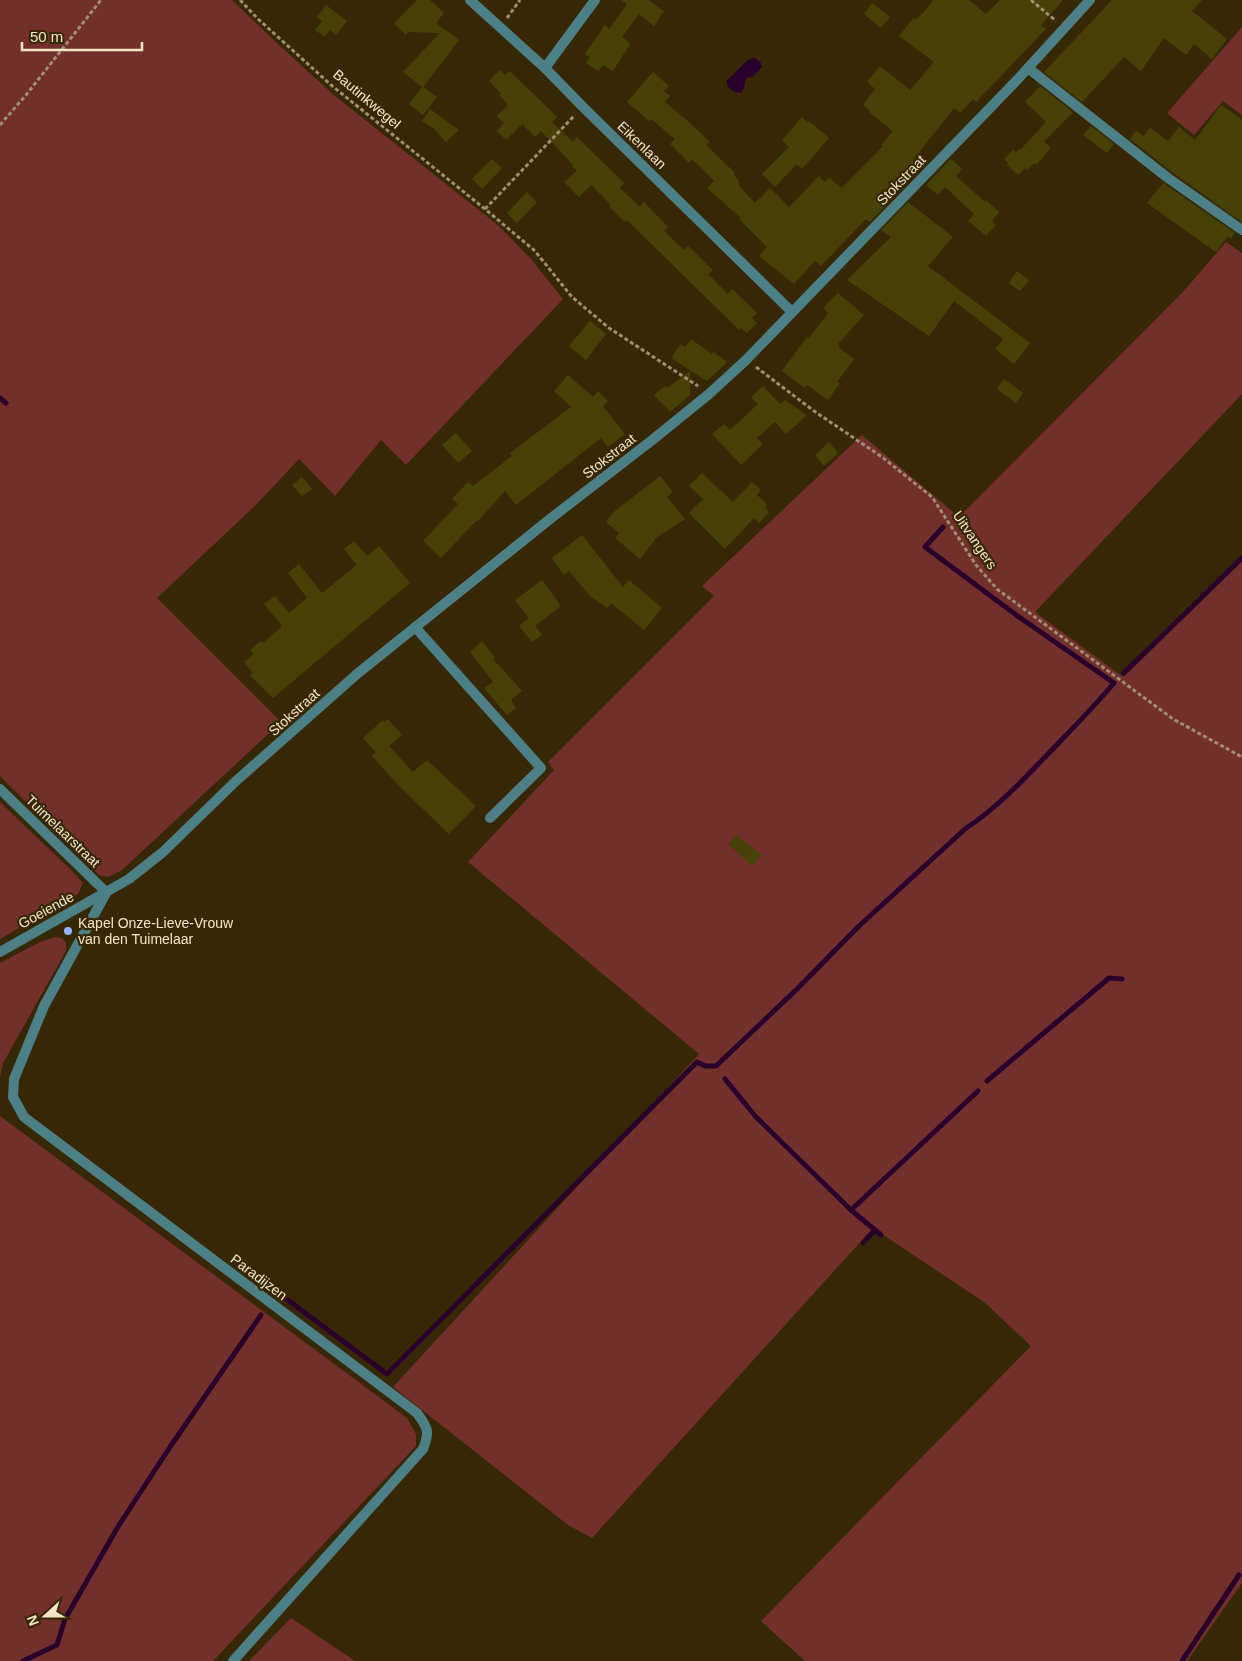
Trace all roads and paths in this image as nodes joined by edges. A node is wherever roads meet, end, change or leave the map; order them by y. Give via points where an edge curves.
1 (101, 0) edge
2 (240, 0) edge
3 (470, 0) edge
4 (520, 0) edge
5 (595, 0) edge
6 (1031, 0) edge
7 (1090, 0) edge
8 (500, 27) junction
9 (1064, 28) junction
10 (545, 68) junction
11 (1028, 68) junction
12 (583, 107) junction
13 (0, 125) edge
14 (485, 209) junction
15 (1242, 230) edge
16 (792, 312) junction
17 (746, 360) junction
18 (709, 394) junction
19 (415, 627) junction
20 (1242, 757) edge
21 (0, 789) edge
22 (490, 818) dead end
23 (106, 892) junction
24 (0, 952) edge
25 (233, 1661) edge

1 - 13 path
2 - 14 path, Bautinkwegel via 330,85
3 - 8 street, Eikenlaan
4 - 8 path
5 - 10 street
6 - 9 path
7 - 9 street, Stokstraat
8 - 10 street, Eikenlaan
9 - 11 street, Stokstraat
10 - 12 street, Eikenlaan
11 - 15 street via 1168,178
11 - 16 street, Stokstraat
12 - 14 path
12 - 16 street, Eikenlaan
14 - 18 path, Bautinkwegel via 535,251 572,297 609,328
16 - 17 street, Stokstraat
17 - 18 street, Stokstraat
17 - 20 path, Uitvangers via 882,457 932,497 976,566 997,589 1173,719
18 - 19 street, Stokstraat
19 - 22 street via 541,768
19 - 23 street, Stokstraat via 236,781 163,852
21 - 23 street, Tuimelaarstraat
23 - 24 street, Goeiende
23 - 25 street, Paradijzen via 44,1006 14,1078 12,1097 24,1117 417,1413 426,1425 428,1436 423,1449

